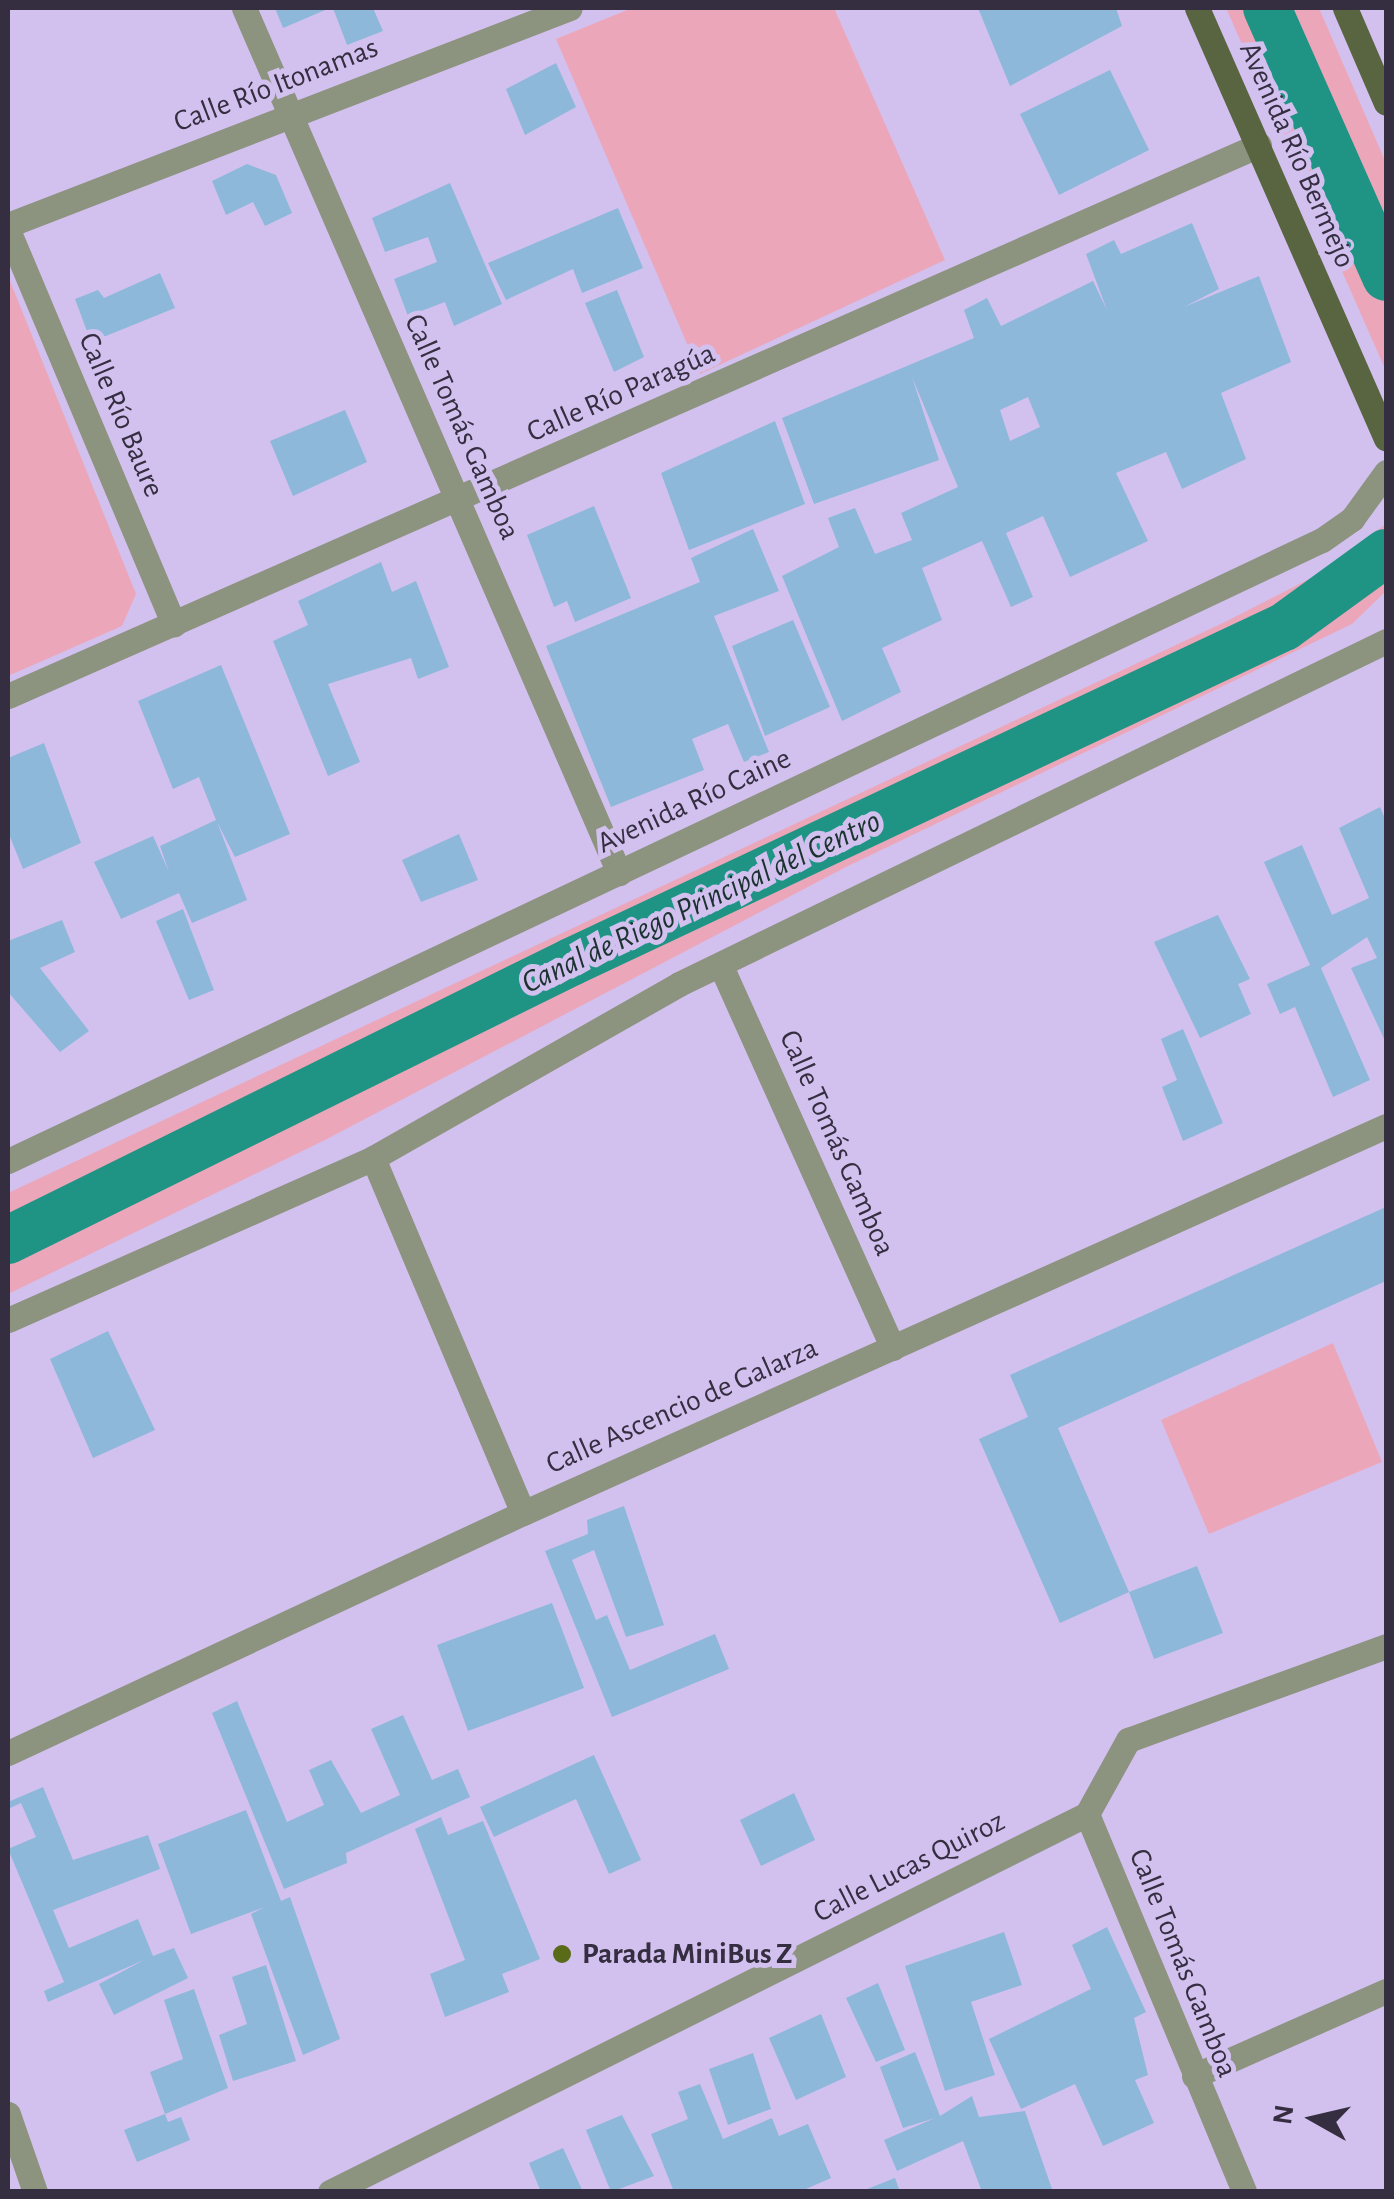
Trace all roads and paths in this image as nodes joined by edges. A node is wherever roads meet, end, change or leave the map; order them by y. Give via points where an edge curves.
1 (244, 8) edge
2 (570, 8) edge
3 (1197, 8) edge
4 (1345, 8) edge
5 (1386, 102) edge
6 (290, 114) junction
7 (1259, 145) junction
8 (8, 228) edge
9 (1386, 438) edge
10 (1386, 472) edge
11 (459, 500) junction
12 (174, 625) junction
13 (1386, 640) edge
14 (8, 696) edge
15 (618, 873) junction
16 (721, 966) junction
17 (1386, 1126) edge
18 (373, 1158) junction
19 (8, 1161) edge
20 (8, 1320) edge
21 (893, 1348) junction
22 (522, 1513) junction
23 (1386, 1646) edge
24 (8, 1753) edge
25 (1088, 1814) junction
26 (1386, 1991) edge
27 (1194, 2076) junction
28 (8, 2114) edge
29 (35, 2192) edge
30 (330, 2192) edge
31 (1244, 2192) edge

1 - 6 street, Calle Tomás Gamboa
2 - 6 street, Calle Río Itonamas
3 - 7 main road, Avenida Río Bermejo
4 - 5 main road
6 - 8 street, Calle Río Itonamas
6 - 11 street, Calle Tomás Gamboa
7 - 9 main road, Avenida Río Bermejo
7 - 11 street, Calle Río Paragúa
8 - 12 street, Calle Río Baure
10 - 15 street, Avenida Río Caine via 1352,518 1322,540
11 - 12 street, Calle Río Paragúa
11 - 15 street, Calle Tomás Gamboa
12 - 14 street, Calle Río Paragúa
13 - 16 street
15 - 19 street, Avenida Río Caine
16 - 18 street
16 - 21 street, Calle Tomás Gamboa
17 - 21 street, Calle Ascencio de Galarza
18 - 20 street
18 - 22 street
21 - 22 street, Calle Ascencio de Galarza
22 - 24 street, Calle Ascencio de Galarza
23 - 25 street via 1128,1740
25 - 27 street, Calle Tomás Gamboa
25 - 30 street, Calle Lucas Quiroz
26 - 27 street
27 - 31 street, Calle Tomás Gamboa
28 - 29 street

